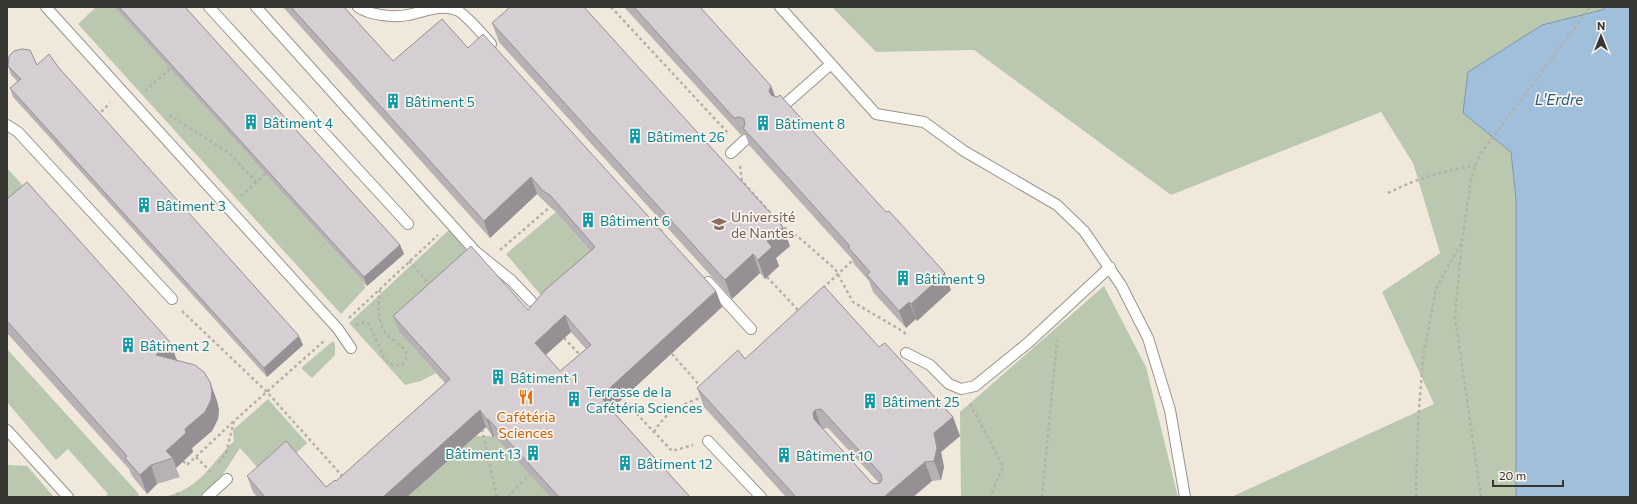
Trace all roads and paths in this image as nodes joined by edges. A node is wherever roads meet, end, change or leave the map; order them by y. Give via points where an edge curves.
1 (46, 7) edge
2 (209, 7) edge
3 (256, 7) edge
4 (358, 7) edge
5 (612, 7) edge
6 (780, 7) edge
7 (1589, 8) edge
8 (498, 51) edge
9 (831, 64) junction
10 (170, 69) edge
11 (153, 85) dead end
12 (782, 107) edge
13 (162, 111) dead end
14 (7, 125) edge
15 (1475, 166) junction
16 (265, 174) edge
17 (256, 182) junction
18 (1388, 193) dead end
19 (550, 207) edge
20 (227, 208) junction
21 (451, 223) junction
22 (408, 224) dead end
23 (664, 228) edge
24 (654, 237) edge
25 (1462, 242) junction
26 (853, 260) edge
27 (409, 261) junction
28 (487, 261) junction
29 (1110, 267) junction
30 (838, 275) junction
31 (702, 276) edge
32 (767, 277) dead end
33 (380, 290) junction
34 (434, 290) edge
35 (821, 290) edge
36 (172, 299) joint
37 (531, 301) dead end
38 (804, 306) edge
39 (799, 311) junction
40 (1060, 312) junction
41 (803, 315) edge
42 (793, 316) edge
43 (347, 320) dead end
44 (751, 329) dead end
45 (341, 333) junction
46 (564, 338) dead end
47 (351, 348) dead end
48 (906, 353) dead end
49 (672, 354) dead end
50 (918, 359) junction
51 (585, 360) edge
52 (702, 388) edge
53 (966, 388) junction
54 (267, 392) junction
55 (616, 393) edge
56 (707, 394) edge
57 (234, 421) junction
58 (482, 429) edge
59 (7, 430) edge
60 (654, 432) junction
61 (708, 441) joint
62 (196, 457) junction
63 (183, 461) dead end
64 (536, 467) edge
65 (208, 469) dead end
66 (213, 474) dead end
67 (227, 479) dead end
68 (346, 480) edge
69 (177, 493) dead end
70 (68, 497) edge
71 (179, 497) edge
72 (207, 497) edge
73 (497, 497) edge
74 (508, 497) edge
75 (761, 497) edge
76 (990, 497) edge
77 (1042, 497) edge
78 (1185, 497) edge
79 (1416, 497) edge
80 (1481, 497) edge

1 - 20 lane
2 - 22 lane
3 - 21 lane
4 - 8 lane via 383,15 407,16 435,8 457,10
5 - 30 path via 738,146 742,181 782,226 802,240 835,269
6 - 9 lane
7 - 15 path via 1479,156
9 - 12 lane
9 - 29 lane via 876,114 924,122 964,151 1057,205 1084,231
10 - 11 path
13 - 17 path via 228,152
14 - 36 lane via 18,132
15 - 18 path via 1454,169 1410,182
15 - 25 path
16 - 17 path
17 - 20 path
19 - 28 path
20 - 45 lane
21 - 27 path
21 - 28 lane
23 - 24 path, bridge
25 - 79 path via 1436,289 1423,358
25 - 80 path via 1455,317
26 - 30 path
27 - 33 path
27 - 34 path
28 - 37 lane via 511,280
29 - 40 lane
29 - 78 lane via 1122,285 1150,345 1170,410
30 - 35 path
30 - 50 path via 853,302 904,332
31 - 44 lane
32 - 39 path
33 - 43 path
33 - 45 path via 379,317 386,333 402,347 407,360 402,365 393,365 385,360 369,324 359,323
36 - 54 path
38 - 39 path
39 - 41 path
39 - 42 path
40 - 53 lane via 1029,342 975,386
40 - 77 path
45 - 47 lane
45 - 54 path
46 - 51 path
48 - 50 lane
49 - 52 path
50 - 53 lane via 930,365 949,384
53 - 76 path via 970,404 1003,466
54 - 57 path
54 - 68 path
55 - 60 path
56 - 60 path via 662,418
57 - 62 path
57 - 66 path via 226,453
58 - 73 path
59 - 70 lane
60 - 61 path via 672,451
61 - 75 lane
62 - 63 path via 187,465
62 - 65 path
64 - 74 path
67 - 72 lane
69 - 71 path

